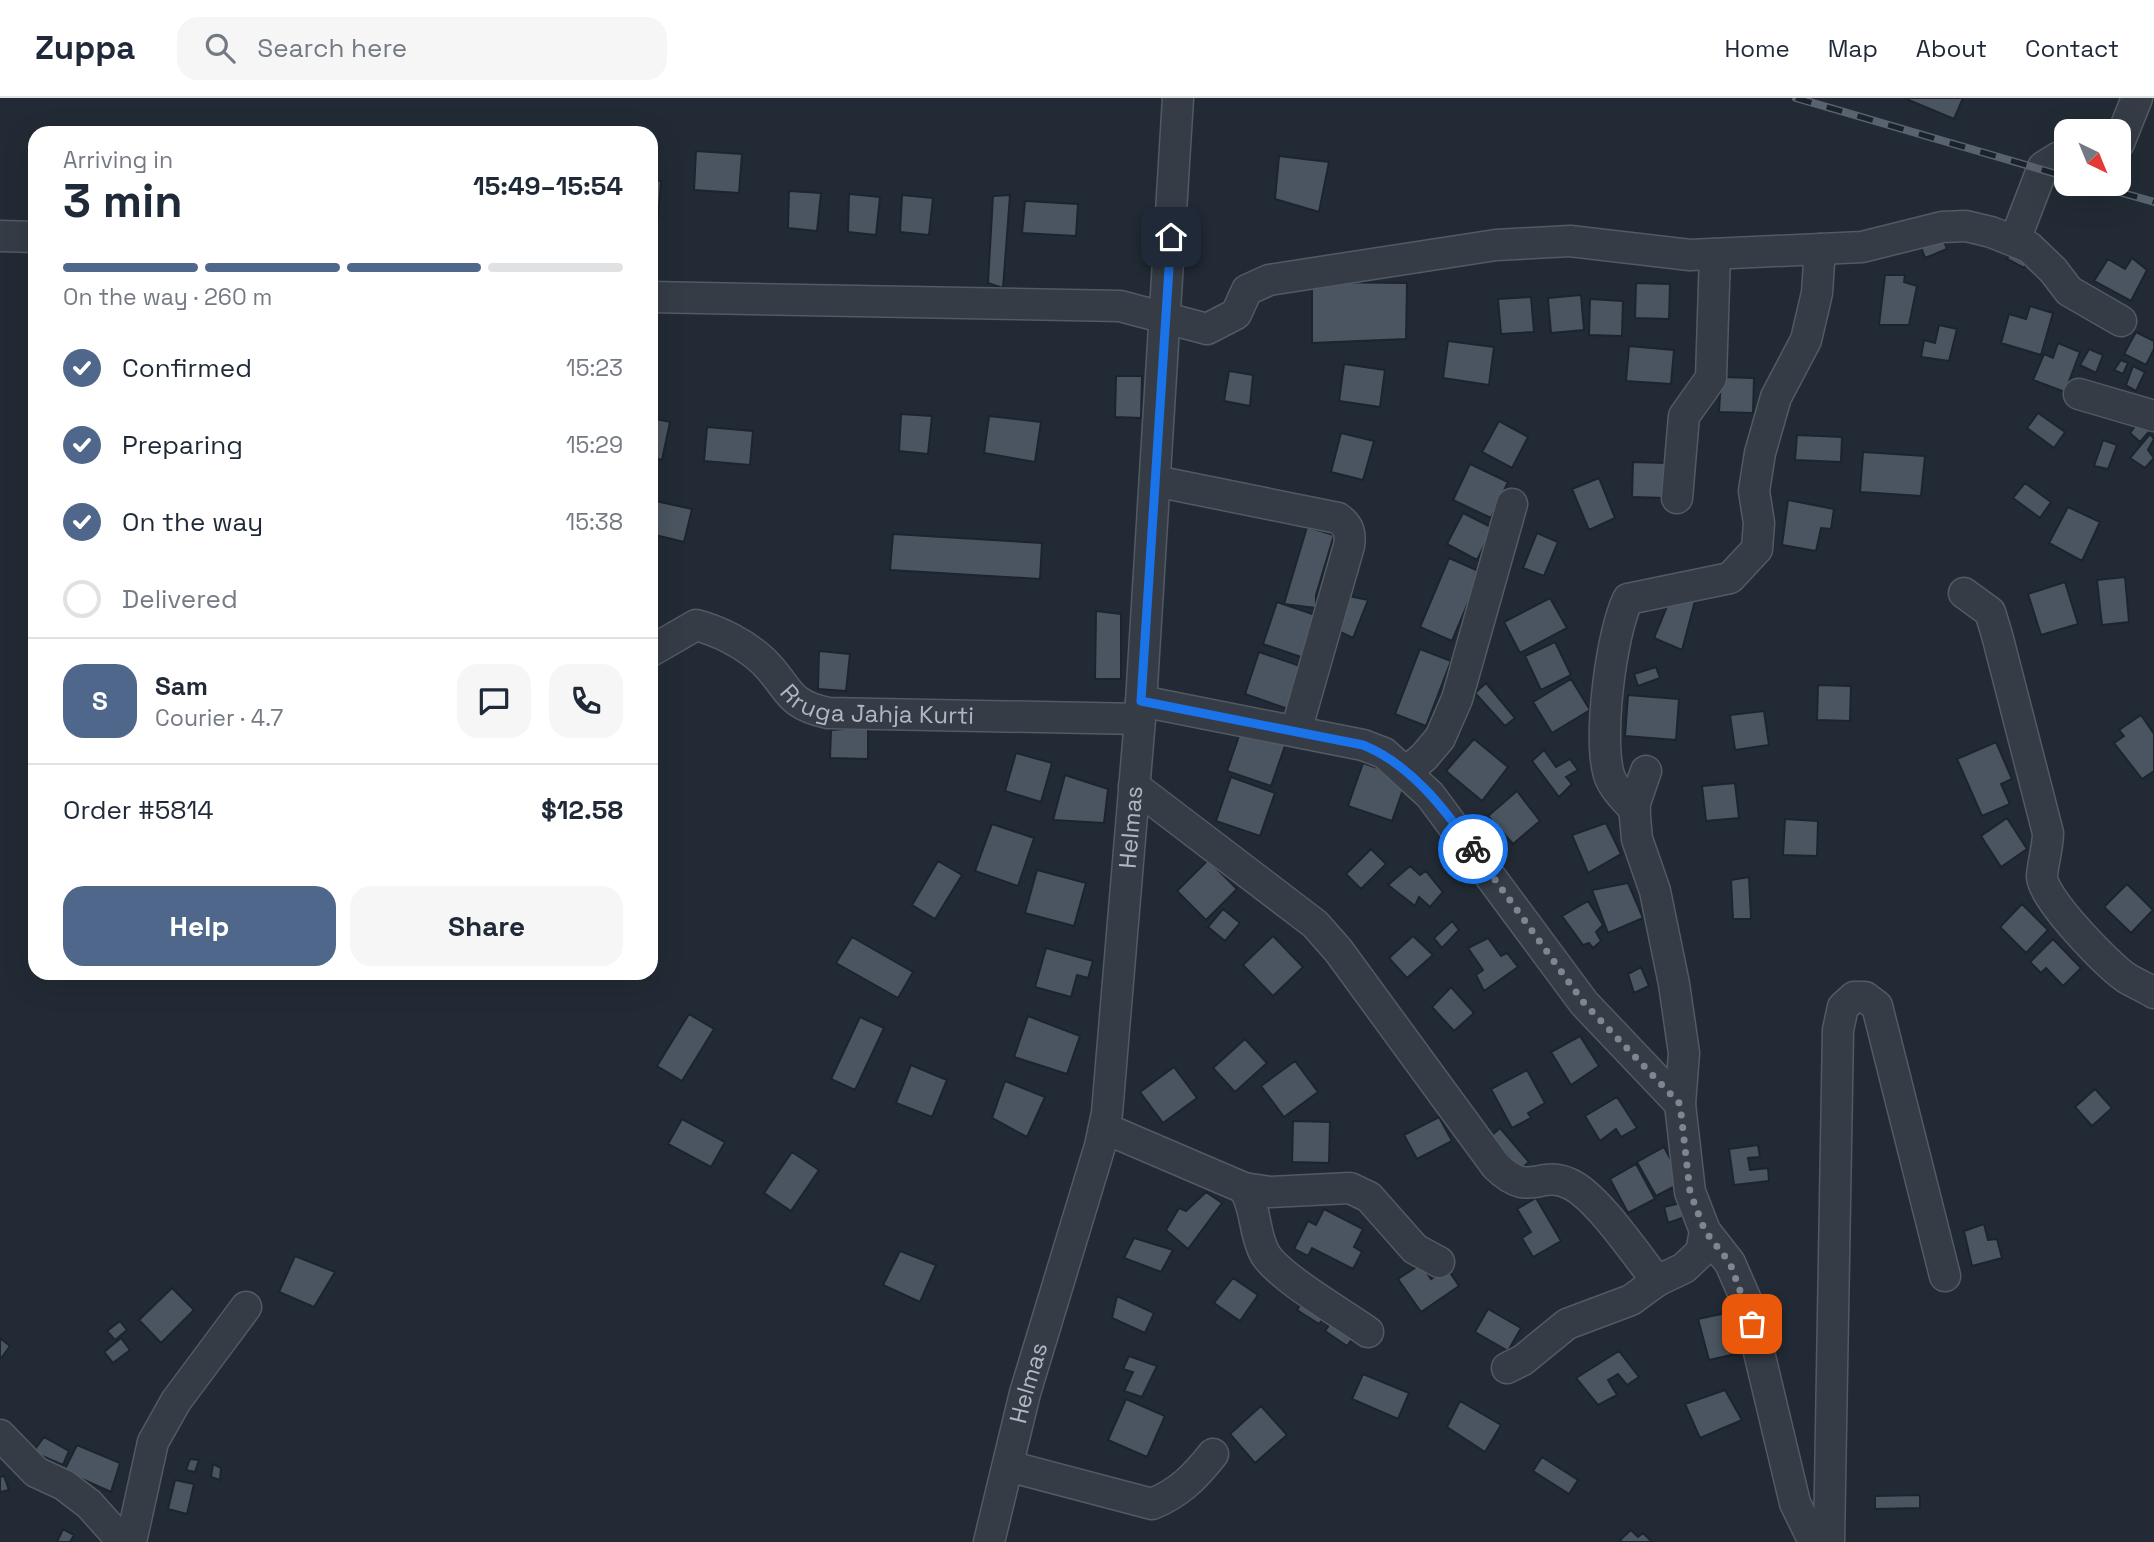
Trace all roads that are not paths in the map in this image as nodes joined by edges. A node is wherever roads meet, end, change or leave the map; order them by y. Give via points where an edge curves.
1 (1178, 98) edge
2 (2137, 98) edge
3 (2129, 119) edge
4 (2054, 159) edge
5 (0, 236) edge
6 (28, 237) edge
7 (2015, 240) junction
8 (1820, 249) junction
9 (1715, 254) junction
10 (658, 297) edge
11 (1167, 321) junction
12 (2121, 321) dead end
13 (2079, 394) dead end
14 (2154, 416) edge
15 (1155, 481) junction
16 (1677, 498) dead end
17 (1512, 504) dead end
18 (1964, 593) dead end
19 (658, 647) edge
20 (1140, 710) junction
21 (1296, 731) junction
22 (1646, 771) dead end
23 (1406, 772) junction
24 (1134, 786) junction
25 (1634, 810) junction
26 (2154, 993) edge
27 (1680, 1104) junction
28 (1104, 1128) junction
29 (1244, 1188) junction
30 (1705, 1231) junction
31 (1439, 1262) dead end
32 (1945, 1276) dead end
33 (1657, 1281) junction
34 (246, 1307) dead end
35 (1368, 1332) dead end
36 (1507, 1367) dead end
37 (0, 1435) edge
38 (1213, 1454) dead end
39 (1008, 1466) junction
40 (123, 1542) edge
41 (131, 1542) edge
42 (989, 1542) edge
43 (1814, 1542) edge
44 (1829, 1542) edge

1 - 11 street, Helmas
2 - 3 street
4 - 7 street via 2043,167
5 - 6 street
7 - 8 street via 1966,226 1942,227 1862,247
7 - 12 street via 2029,247 2069,291
8 - 9 street
8 - 25 street via 1817,293 1806,340 1776,397 1760,453 1754,491 1757,549 1730,578 1628,599 1618,620 1603,750 1610,779
9 - 11 street via 1667,254 1605,243 1496,245 1269,280 1247,290 1236,314 1207,329
9 - 16 street via 1711,378 1685,416
10 - 11 street via 1120,306
11 - 15 street, Helmas
13 - 14 street
15 - 20 street, Helmas
15 - 21 street via 1338,518 1346,524 1349,546
17 - 23 street via 1457,699 1440,738
18 - 26 street via 1990,612 1997,635 2048,833 2042,877 2052,898 2101,956
19 - 20 street, Rruga Jahja Kurti via 696,625 718,631 763,660 790,697 809,709 828,713
20 - 21 street, Rruga Jahja Kurti
20 - 24 street, Helmas
21 - 23 street, Rruga Jahja Kurti via 1363,745 1384,753
22 - 25 street
23 - 27 street, Rruga Jahja Kurti via 1465,837 1584,1003
24 - 28 street, Helmas
24 - 33 street via 1315,923 1501,1171 1522,1184 1553,1179 1586,1194
25 - 27 street via 1637,839 1655,891 1674,984 1684,1053
27 - 30 street via 1690,1192
28 - 29 street
28 - 39 street, Helmas via 1025,1393
29 - 31 street via 1269,1192 1350,1188 1378,1205 1415,1249
29 - 35 street via 1253,1201 1256,1234 1266,1256
30 - 33 street via 1701,1252 1684,1268
30 - 43 street via 1730,1263 1746,1302 1796,1503
32 - 44 street via 1877,1006 1865,997 1854,997 1843,1007 1838,1030
33 - 36 street via 1631,1300 1567,1324 1523,1360
34 - 41 street via 176,1401 153,1442
37 - 40 street via 36,1472 89,1504
38 - 39 street via 1174,1495 1152,1504
39 - 42 street, Helmas

